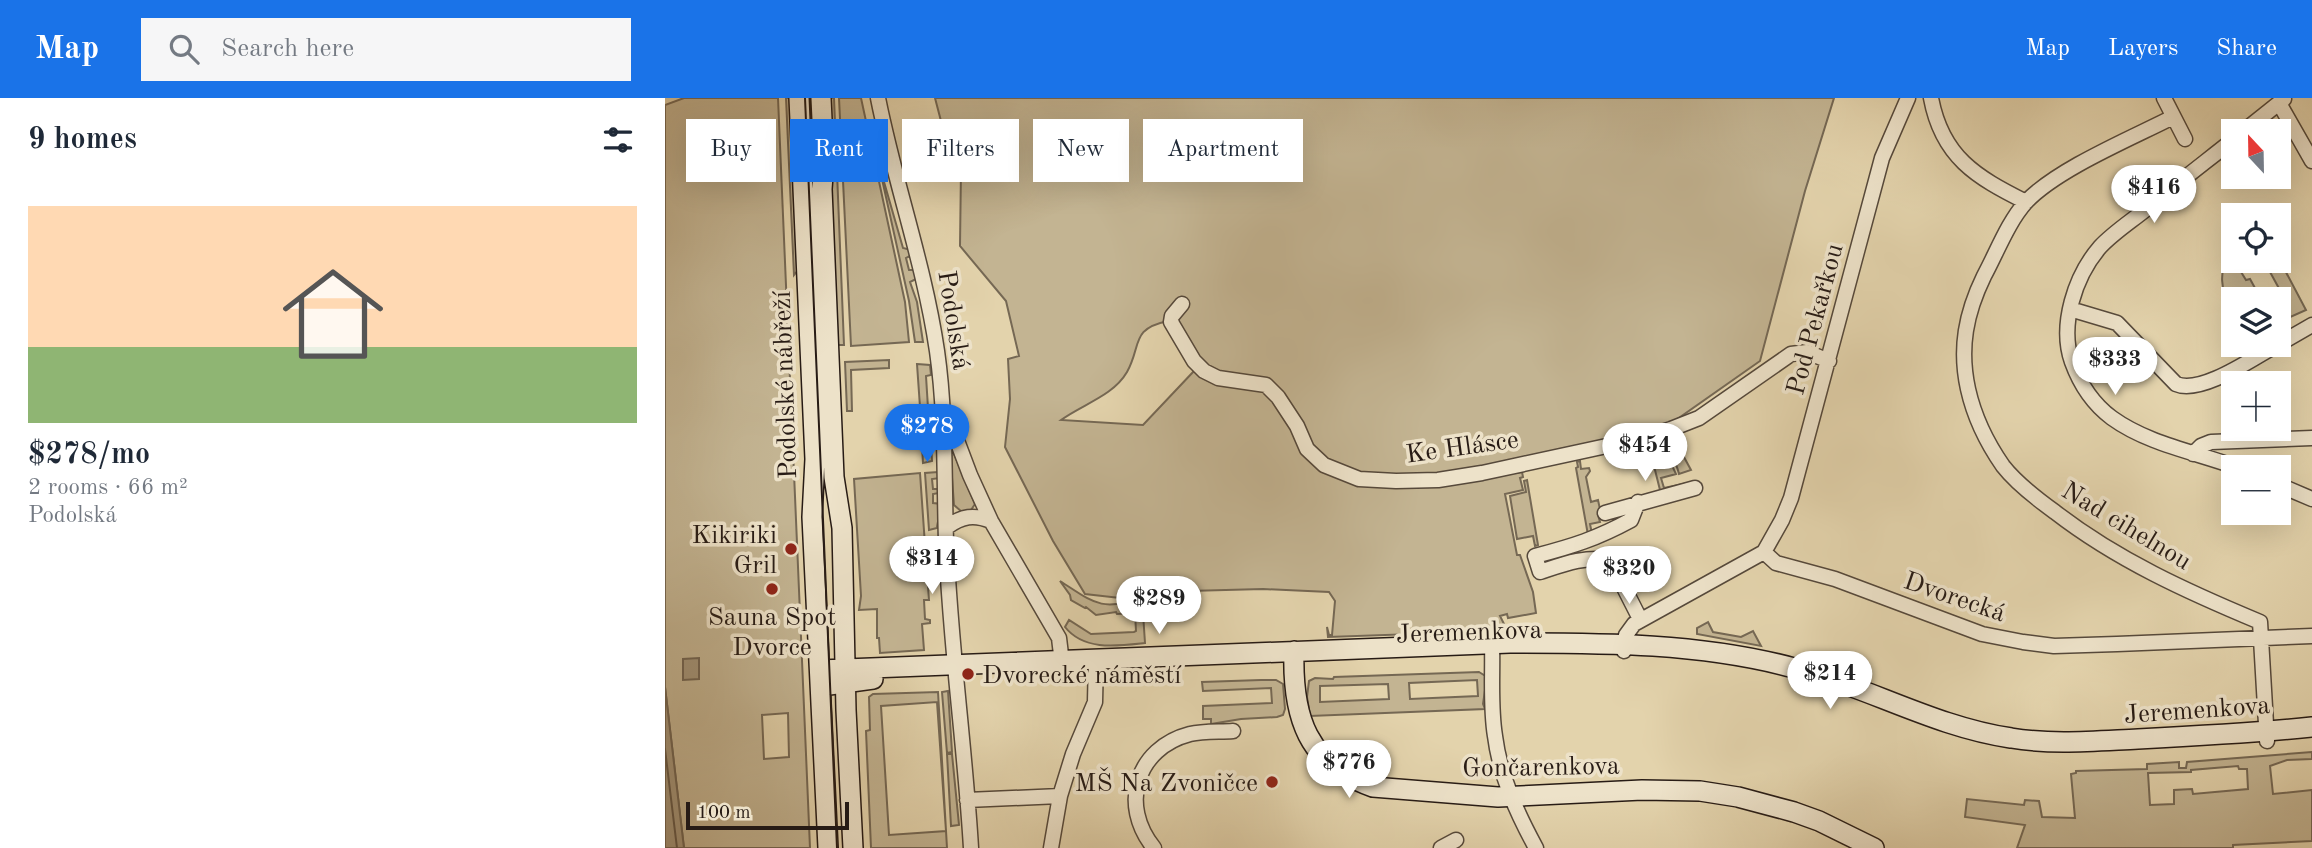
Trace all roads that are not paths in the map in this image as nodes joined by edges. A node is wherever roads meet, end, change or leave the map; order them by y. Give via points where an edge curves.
1 (799, 98) edge
2 (821, 98) edge
3 (878, 98) edge
4 (1908, 98) edge
5 (1931, 98) edge
6 (2164, 98) edge
7 (2283, 101) edge
8 (2173, 117) junction
9 (2260, 119) edge
10 (2185, 139) dead end
11 (2221, 150) edge
12 (2312, 161) edge
13 (2026, 202) junction
14 (1182, 304) dead end
15 (2070, 309) junction
16 (2312, 326) edge
17 (2291, 337) edge
18 (2254, 357) edge
19 (1829, 361) junction
20 (942, 399) junction
21 (2312, 438) edge
22 (2193, 454) junction
23 (2221, 462) edge
24 (835, 486) junction
25 (814, 487) junction
26 (1695, 488) dead end
27 (2291, 490) edge
28 (2312, 499) edge
29 (1637, 502) junction
30 (1605, 513) dead end
31 (991, 522) junction
32 (947, 527) junction
33 (1764, 552) junction
34 (1640, 619) junction
35 (2312, 636) edge
36 (2261, 638) junction
37 (1624, 649) junction
38 (1492, 650) junction
39 (1294, 657) junction
40 (1096, 664) junction
41 (1063, 666) junction
42 (955, 670) junction
43 (845, 676) junction
44 (821, 678) junction
45 (2312, 727) edge
46 (2267, 730) junction
47 (1233, 731) dead end
48 (2312, 736) edge
49 (1060, 796) junction
50 (1512, 796) junction
51 (967, 800) junction
52 (1456, 840) dead end
53 (828, 848) edge
54 (853, 848) edge
55 (971, 848) edge
56 (1051, 848) edge
57 (1153, 848) edge
58 (1441, 848) edge
59 (1535, 848) edge
60 (1874, 848) edge

1 - 25 street, Podolské nábřeží
2 - 24 street, Podolské nábřeží
3 - 20 street, Podolská via 921,261
4 - 19 street, Pod Pekařkou via 1882,158
5 - 13 street via 1943,137 1958,158 1991,185
6 - 8 street
7 - 9 street
7 - 12 street
8 - 10 street
8 - 13 street, Nad cihelnou via 2089,159
11 - 15 street via 2106,241 2087,265
13 - 36 street, Nad cihelnou via 2002,241 1966,321 1965,376 1982,428 2004,467 2068,522 2140,568 2260,622
14 - 19 street, Ke Hlásce via 1171,322 1200,368 1218,378 1266,384 1311,453 1329,468 1359,479 1460,477 1639,439 1699,418 1791,354 1812,353
15 - 18 street via 2117,323 2176,384 2185,387 2207,383
15 - 22 street via 2068,351 2077,376 2094,401 2117,422
16 - 17 street
19 - 33 street, Pod Pekařkou via 1791,498
20 - 31 street
20 - 32 street, Podolská
21 - 22 street via 2211,442
22 - 23 street
24 - 25 street via 833,496 825,501 816,497
24 - 43 street, Podolské nábřeží via 842,527
25 - 44 street, Podolské nábřeží
26 - 29 street
27 - 28 street
29 - 30 street
29 - 34 street via 1631,520 1602,536 1535,556 1540,572 1579,559 1609,560
31 - 32 street via 967,516
31 - 41 street via 1059,638
32 - 42 street, Podolská
33 - 34 street
33 - 36 street, Dvorecká via 1776,564 1835,579 1982,634 2023,642 2055,646
34 - 37 street via 1629,630
35 - 36 street, Dvorecká
36 - 46 street
37 - 38 street, Jeremenkova
37 - 46 street, Jeremenkova via 1704,651 1794,668 1968,730 2039,742 2085,747
38 - 39 street, Jeremenkova
38 - 50 street via 1494,733
39 - 40 street, Jeremenkova
39 - 50 street, Gončarenkova via 1299,715 1307,736 1333,767 1373,787
40 - 41 street, Jeremenkova
40 - 49 street via 1095,702
41 - 42 street
42 - 43 street
42 - 51 street, Podolská
43 - 44 street
43 - 54 street, Podolské nábřeží
44 - 53 street, Podolské nábřeží
45 - 46 street, Jeremenkova
46 - 48 street, Jeremenkova
47 - 57 street via 1191,734 1160,748 1141,770 1136,816
49 - 51 street
49 - 56 street
50 - 59 street
50 - 60 street, Gončarenkova via 1642,790 1738,796 1819,821
51 - 55 street, Podolská
52 - 58 street

